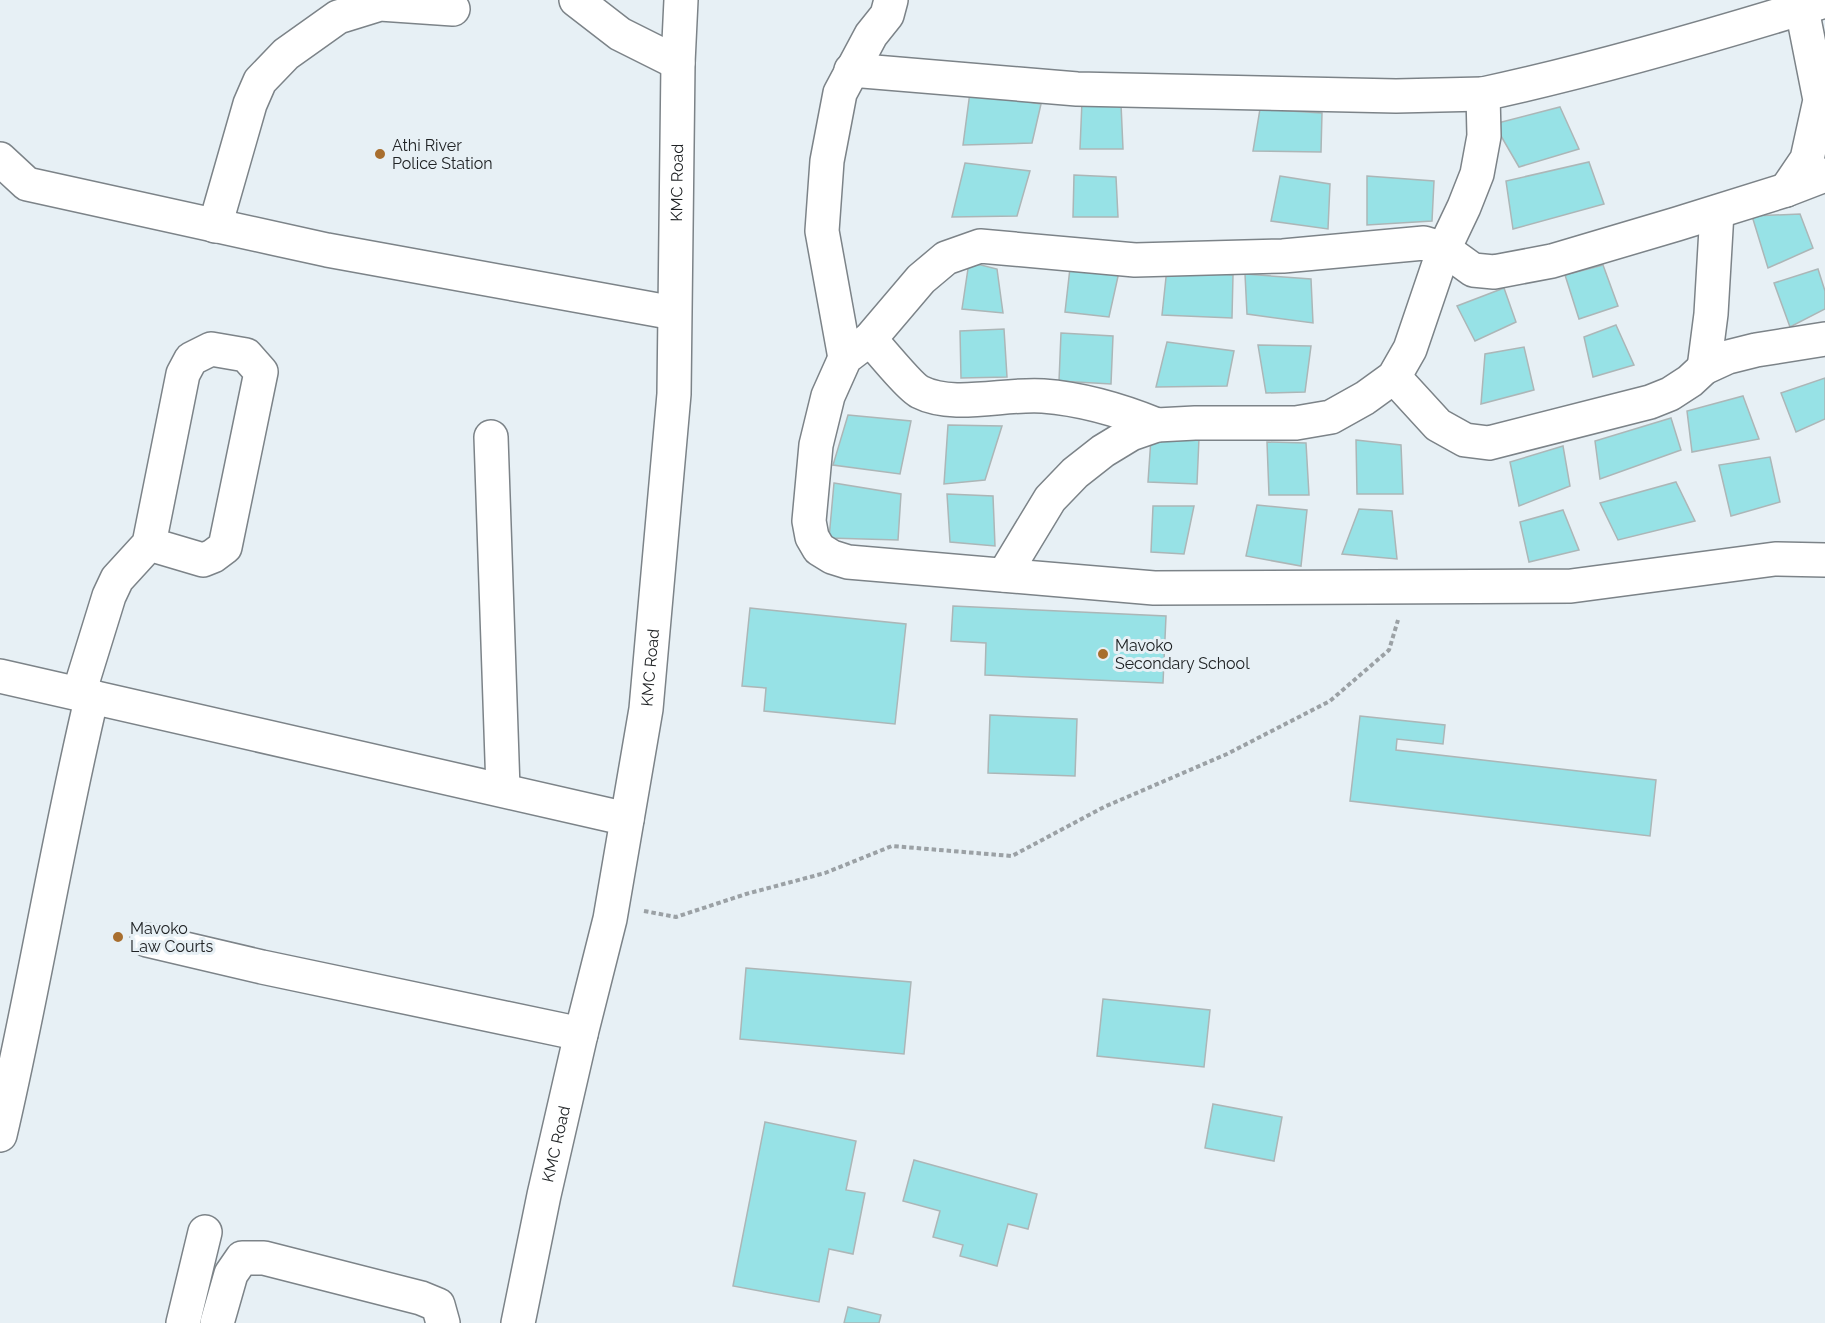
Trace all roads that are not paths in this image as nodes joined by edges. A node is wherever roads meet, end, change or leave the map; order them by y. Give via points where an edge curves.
1 (576, 0) edge
2 (681, 0) edge
3 (891, 0) edge
4 (1813, 5) edge
5 (453, 9) dead end
6 (678, 63) junction
7 (850, 70) junction
8 (1483, 94) junction
9 (0, 159) edge
10 (1825, 175) edge
11 (1786, 190) junction
12 (1717, 212) junction
13 (215, 226) junction
14 (1444, 249) junction
15 (674, 313) junction
16 (1825, 339) edge
17 (857, 348) junction
18 (1704, 368) junction
19 (1394, 377) junction
20 (1157, 425) junction
21 (490, 437) dead end
22 (148, 544) junction
23 (1825, 560) edge
24 (1004, 575) junction
25 (0, 676) edge
26 (85, 695) junction
27 (503, 789) junction
28 (627, 819) junction
29 (147, 940) dead end
30 (581, 1034) junction
31 (4, 1097) edge
32 (0, 1135) edge
33 (205, 1232) dead end
34 (183, 1323) edge
35 (217, 1323) edge
36 (443, 1323) edge
37 (518, 1323) edge

1 - 6 street via 620,34
2 - 6 street, KMC Road
3 - 7 street via 887,15
4 - 8 street via 1712,36
4 - 11 street via 1820,100 1807,159
5 - 13 street via 380,4 338,17 286,54 256,89
6 - 15 street, KMC Road
7 - 8 street via 1077,89 1396,96
7 - 17 street via 833,126 822,231
8 - 14 street via 1484,136 1477,174
9 - 13 street via 27,184
10 - 11 street
11 - 12 street
12 - 14 street via 1552,261 1494,272 1473,270
12 - 18 street
13 - 15 street
14 - 17 street via 1424,243 1282,256 1135,260 980,246 946,258 921,279
14 - 19 street via 1410,350
15 - 28 street, KMC Road via 674,394 646,709
16 - 18 street via 1756,350
17 - 20 street via 919,392 941,398 1066,398
17 - 24 street via 828,396 816,445 809,521 819,549 848,562
18 - 19 street via 1670,394 1650,402 1489,443 1465,440 1438,425
19 - 20 street via 1331,417 1296,423
20 - 24 street via 1131,434 1075,473 1050,499
21 - 27 street
22 - 22 street via 183,374 191,359 211,349 246,355 261,372 225,547 202,560
22 - 26 street via 113,588
23 - 24 street via 1775,559 1571,586 1154,588
25 - 26 street
26 - 27 street
26 - 31 street via 40,949
27 - 28 street
28 - 30 street, KMC Road via 613,905
29 - 30 street
30 - 37 street, KMC Road
31 - 32 street
33 - 34 street
35 - 36 street via 231,1274 242,1258 264,1258 421,1298 438,1305

